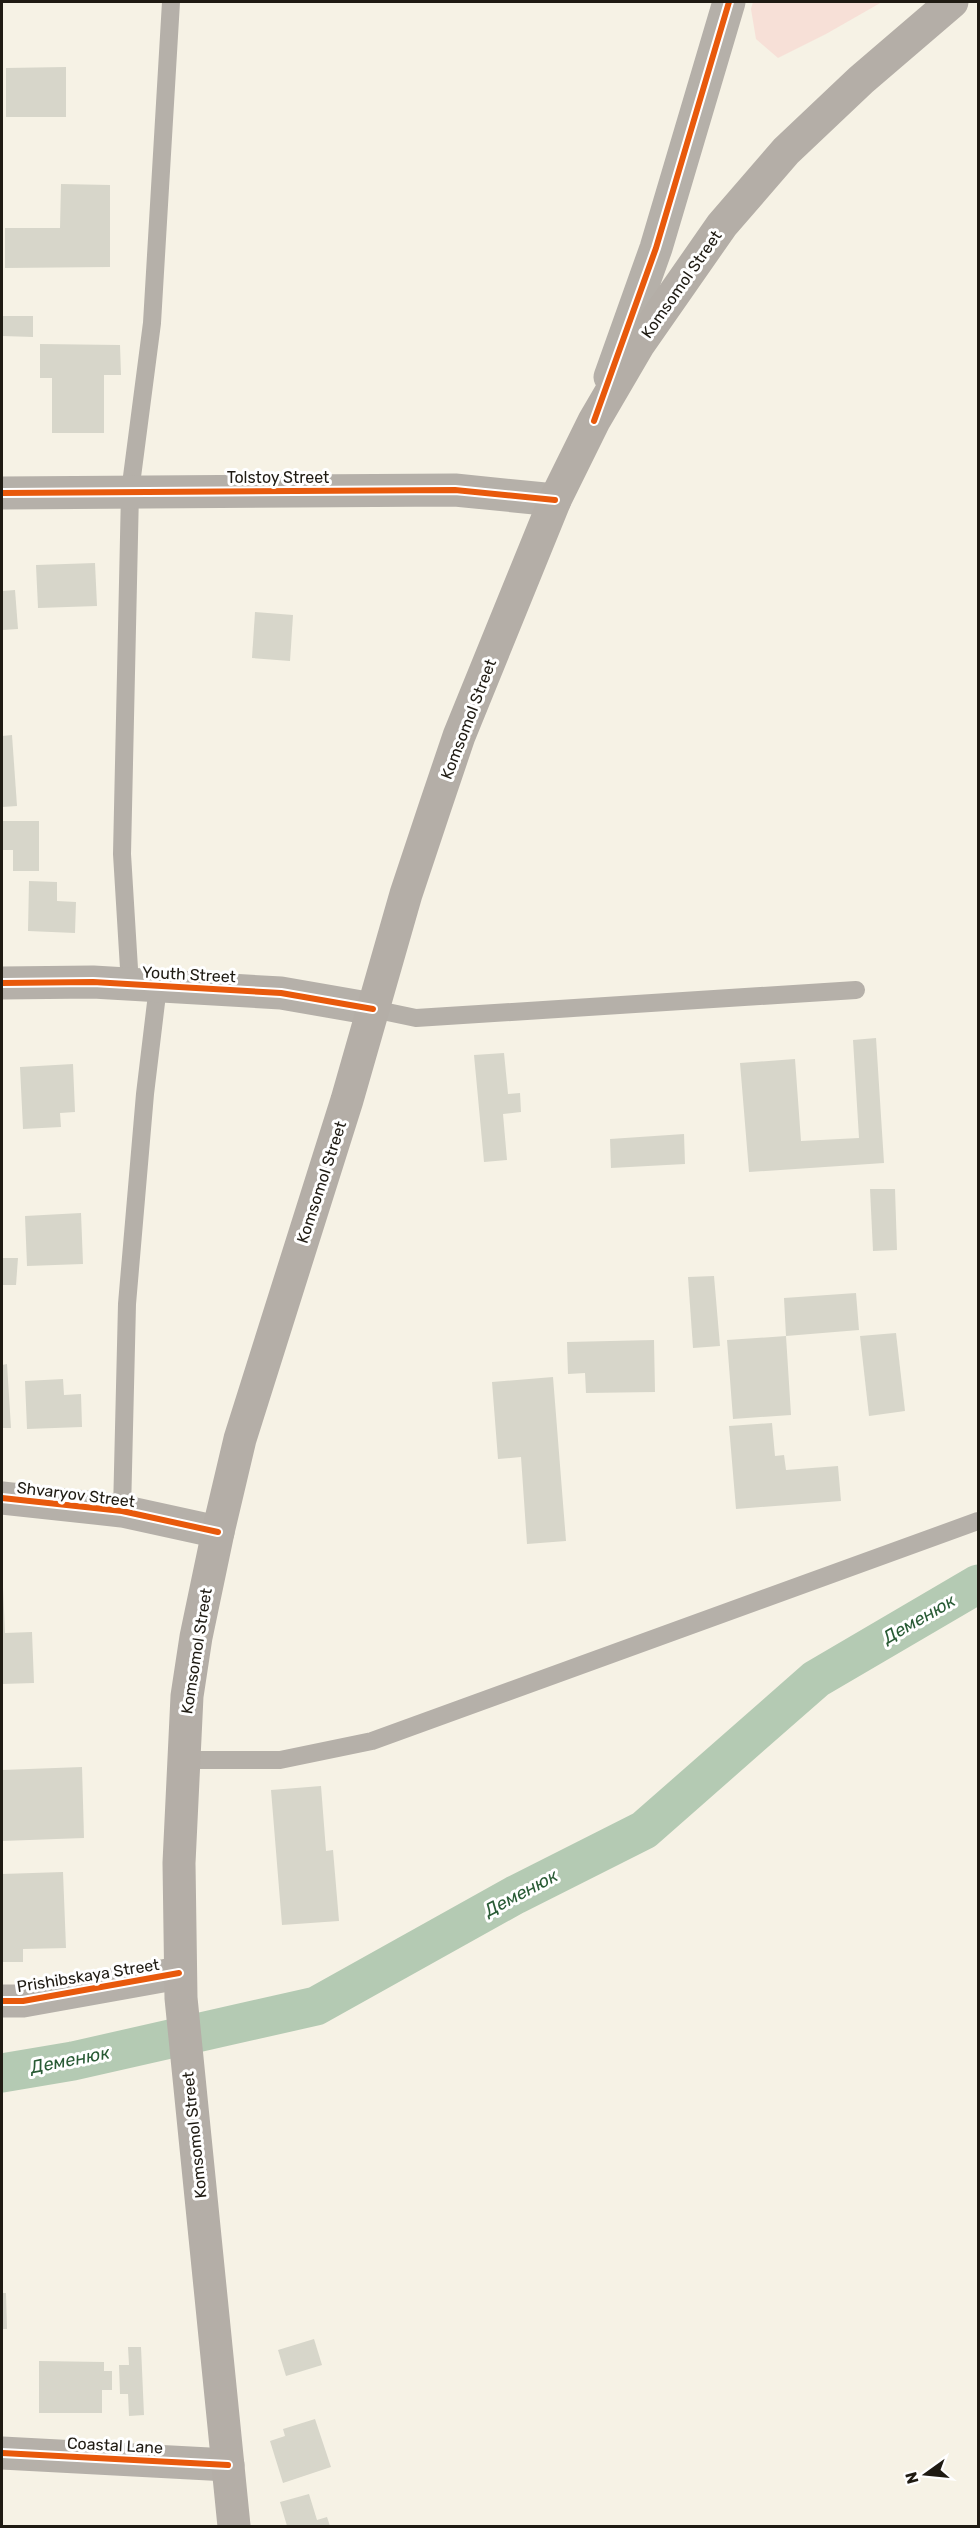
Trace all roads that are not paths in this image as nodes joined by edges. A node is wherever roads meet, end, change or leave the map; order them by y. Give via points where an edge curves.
1 (171, 2) edge
2 (729, 2) edge
3 (952, 2) edge
4 (594, 421) junction
5 (130, 492) junction
6 (2, 493) edge
7 (555, 500) junction
8 (2, 983) edge
9 (144, 985) junction
10 (856, 990) dead end
11 (373, 1009) junction
12 (2, 1498) edge
13 (122, 1511) junction
14 (978, 1521) edge
15 (218, 1532) junction
16 (183, 1760) junction
17 (180, 1985) junction
18 (2, 2001) edge
19 (2, 2452) edge
20 (228, 2465) junction
21 (234, 2526) edge

1 - 5 lane via 152,323
2 - 4 street via 656,248
3 - 4 main road, Komsomol Street via 786,151 722,225 639,344
4 - 7 main road, Komsomol Street
5 - 6 street, Tolstoy Street
5 - 7 street, Tolstoy Street via 455,490
5 - 9 lane via 122,855
7 - 11 main road, Komsomol Street via 459,736 406,894
8 - 9 street, Youth Street
9 - 11 street, Youth Street via 281,993
9 - 13 lane via 145,1094 127,1304
10 - 11 lane via 416,1018
11 - 15 main road, Komsomol Street via 240,1439
12 - 13 street, Shvaryov Street
13 - 15 street, Shvaryov Street
14 - 16 lane via 372,1741 280,1760
15 - 16 main road, Komsomol Street via 186,1696
16 - 17 main road, Komsomol Street
17 - 18 street, Prishibskaya Street
17 - 20 main road, Komsomol Street
19 - 20 street, Coastal Lane
20 - 21 main road, Komsomol Street

